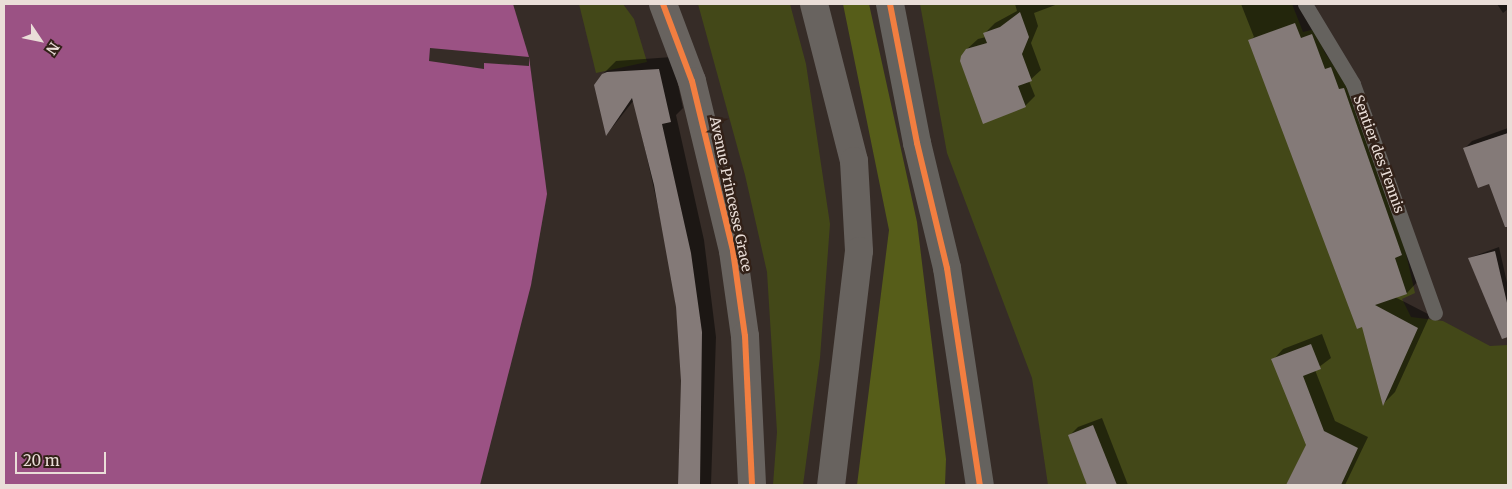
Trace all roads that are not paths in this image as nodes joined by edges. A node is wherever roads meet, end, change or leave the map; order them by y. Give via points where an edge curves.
1 (664, 4) edge
2 (814, 4) edge
3 (890, 4) edge
4 (1304, 4) edge
5 (1435, 313) dead end
6 (752, 485) edge
7 (831, 485) edge
8 (980, 485) edge

1 - 6 street, Avenue Princesse Grace via 692,81 733,251 745,336
2 - 7 street via 854,161 859,251
3 - 8 street via 946,268
4 - 5 lane, Sentier des Tennis via 1353,84

